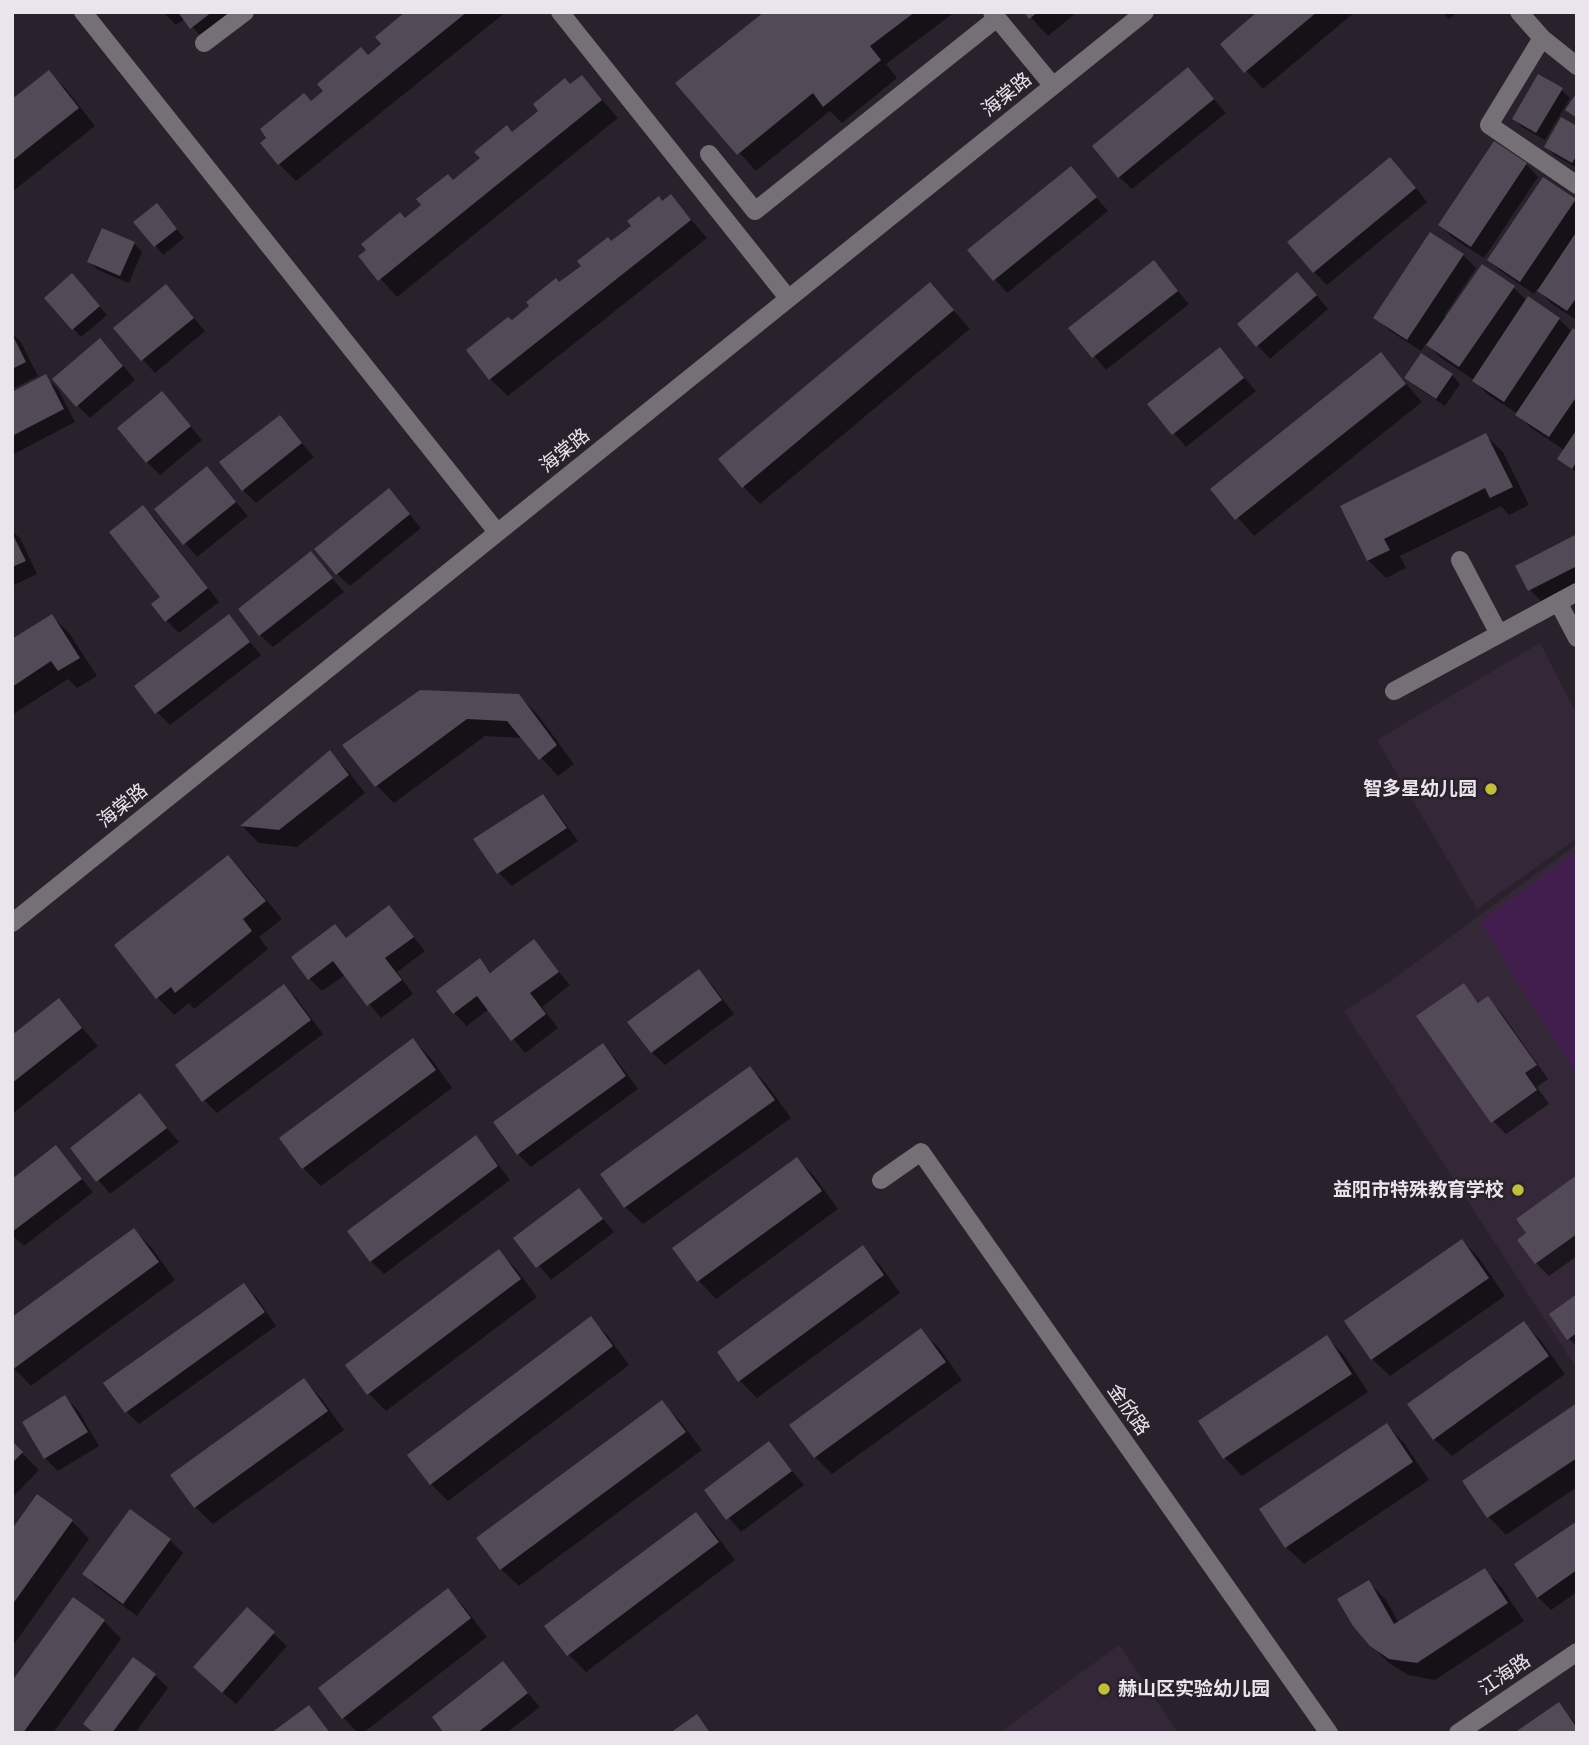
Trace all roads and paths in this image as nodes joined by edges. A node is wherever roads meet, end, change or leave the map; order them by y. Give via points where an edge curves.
1 (83, 12) edge
2 (245, 12) edge
3 (561, 12) edge
4 (1144, 12) edge
5 (1519, 12) edge
6 (995, 15) edge
7 (1542, 38) junction
8 (204, 43) dead end
9 (1577, 66) edge
10 (1053, 86) junction
11 (709, 154) dead end
12 (1577, 185) edge
13 (788, 298) junction
14 (497, 532) junction
15 (1460, 560) dead end
16 (1577, 592) edge
17 (1558, 602) junction
18 (1499, 634) junction
19 (1577, 638) edge
20 (1394, 691) dead end
21 (12, 922) edge
22 (881, 1180) dead end
23 (1577, 1652) edge
24 (1329, 1733) edge
25 (1458, 1733) edge

1 - 14 street
2 - 8 street
3 - 13 street
4 - 10 street, 海棠路
5 - 7 street
6 - 10 street
6 - 11 street via 755,211
7 - 9 street
7 - 12 street via 1489,125
10 - 13 street, 海棠路
13 - 14 street, 海棠路
14 - 21 street, 海棠路
15 - 18 street
16 - 17 street
17 - 18 street
17 - 19 street
18 - 20 street
22 - 24 street, 金欣路 via 921,1152
23 - 25 street, 江海路

